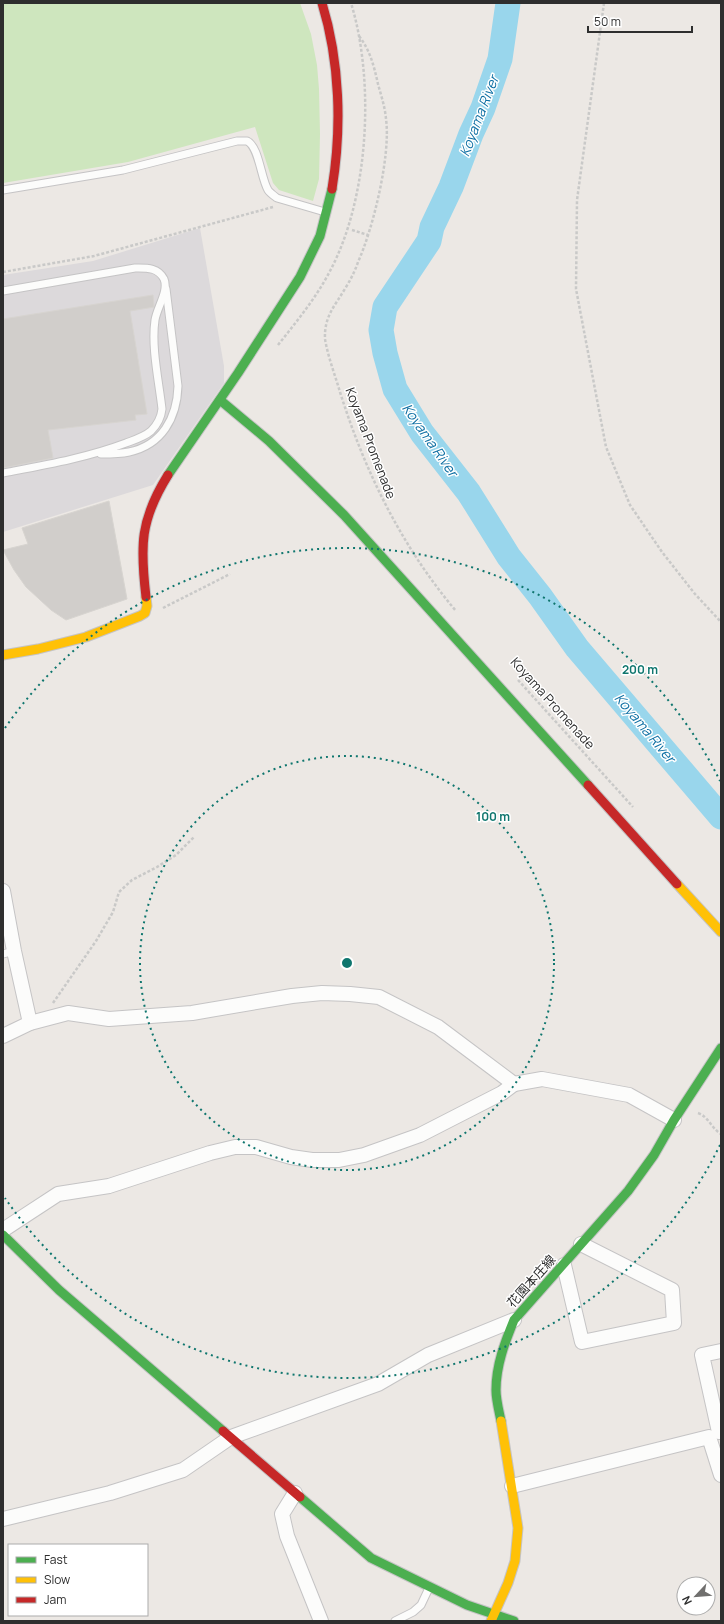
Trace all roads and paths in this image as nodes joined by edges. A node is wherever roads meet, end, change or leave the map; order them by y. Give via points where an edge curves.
1 (322, 3) edge
2 (351, 3) edge
3 (604, 3) edge
4 (3, 190) edge
5 (279, 209) dead end
6 (327, 212) junction
7 (352, 230) dead end
8 (368, 235) junction
9 (3, 272) edge
10 (166, 289) junction
11 (3, 291) edge
12 (220, 400) junction
13 (92, 455) junction
14 (3, 473) edge
15 (230, 574) dead end
16 (145, 613) junction
17 (460, 617) dead end
18 (721, 622) edge
19 (3, 655) edge
20 (514, 676) dead end
21 (636, 811) dead end
22 (194, 837) dead end
23 (3, 891) edge
24 (721, 932) edge
25 (8, 952) edge
26 (36, 1021) junction
27 (3, 1036) edge
28 (721, 1048) edge
29 (514, 1084) junction
30 (683, 1105) junction
31 (674, 1120) junction
32 (721, 1134) edge
33 (3, 1230) edge
34 (3, 1235) edge
35 (581, 1244) junction
36 (564, 1265) junction
37 (514, 1320) junction
38 (721, 1351) edge
39 (716, 1433) edge
40 (231, 1437) junction
41 (721, 1475) edge
42 (512, 1486) junction
43 (295, 1493) junction
44 (3, 1519) edge
45 (429, 1588) junction
46 (493, 1618) edge
47 (321, 1621) edge
48 (395, 1621) edge
49 (514, 1621) edge

1 - 6 street via 332,44 338,118 335,173
2 - 8 path, Koyama Promenade via 360,36 370,54 386,120 384,160
3 - 18 path via 577,200 577,297 606,447 630,505 662,552
4 - 6 lane via 123,170 237,141 246,141 256,152 270,193 277,198
5 - 9 path via 270,207 94,256
6 - 12 street via 303,273
7 - 8 path
8 - 17 path, Koyama Promenade via 359,262 333,306 324,328 326,347 345,408 380,495 413,554
10 - 11 lane via 160,273 152,268 140,268
10 - 13 lane via 158,306 154,330 161,416 154,428 144,435
10 - 13 lane via 178,386 174,414 162,434 144,446 129,452
12 - 16 street via 181,454 145,522 142,564 147,606
12 - 24 street via 298,467 344,515
13 - 14 lane
15 - 16 path via 174,604
16 - 19 street via 86,637
20 - 21 path, Koyama Promenade
22 - 26 path via 176,856 132,880 119,892 113,912 96,941
23 - 25 street
25 - 26 street
26 - 27 street
26 - 29 street via 68,1013 109,1019 192,1013 322,993 379,997 438,1027
28 - 30 street, 花園本庄線
29 - 31 street via 542,1079 629,1094
29 - 33 street via 502,1093 420,1135 364,1155 339,1160 312,1160 256,1148 235,1147 109,1186 58,1194
30 - 31 street, 花園本庄線
30 - 32 path via 704,1116 714,1130
31 - 35 street, 花園本庄線 via 654,1155 628,1191
34 - 40 street via 59,1290
35 - 36 street, 花園本庄線
35 - 36 street via 672,1290 674,1323 582,1342
36 - 37 street, 花園本庄線
37 - 40 street via 428,1355 378,1384
37 - 42 street, 花園本庄線 via 503,1346 496,1390
38 - 39 street via 702,1355
39 - 41 street
39 - 42 street
40 - 43 street
40 - 44 street via 184,1470 110,1493
42 - 46 street, 花園本庄線 via 518,1528 515,1561
43 - 45 street via 371,1558
43 - 47 street via 282,1514 287,1536
45 - 46 street
45 - 48 lane via 421,1606
46 - 49 street

